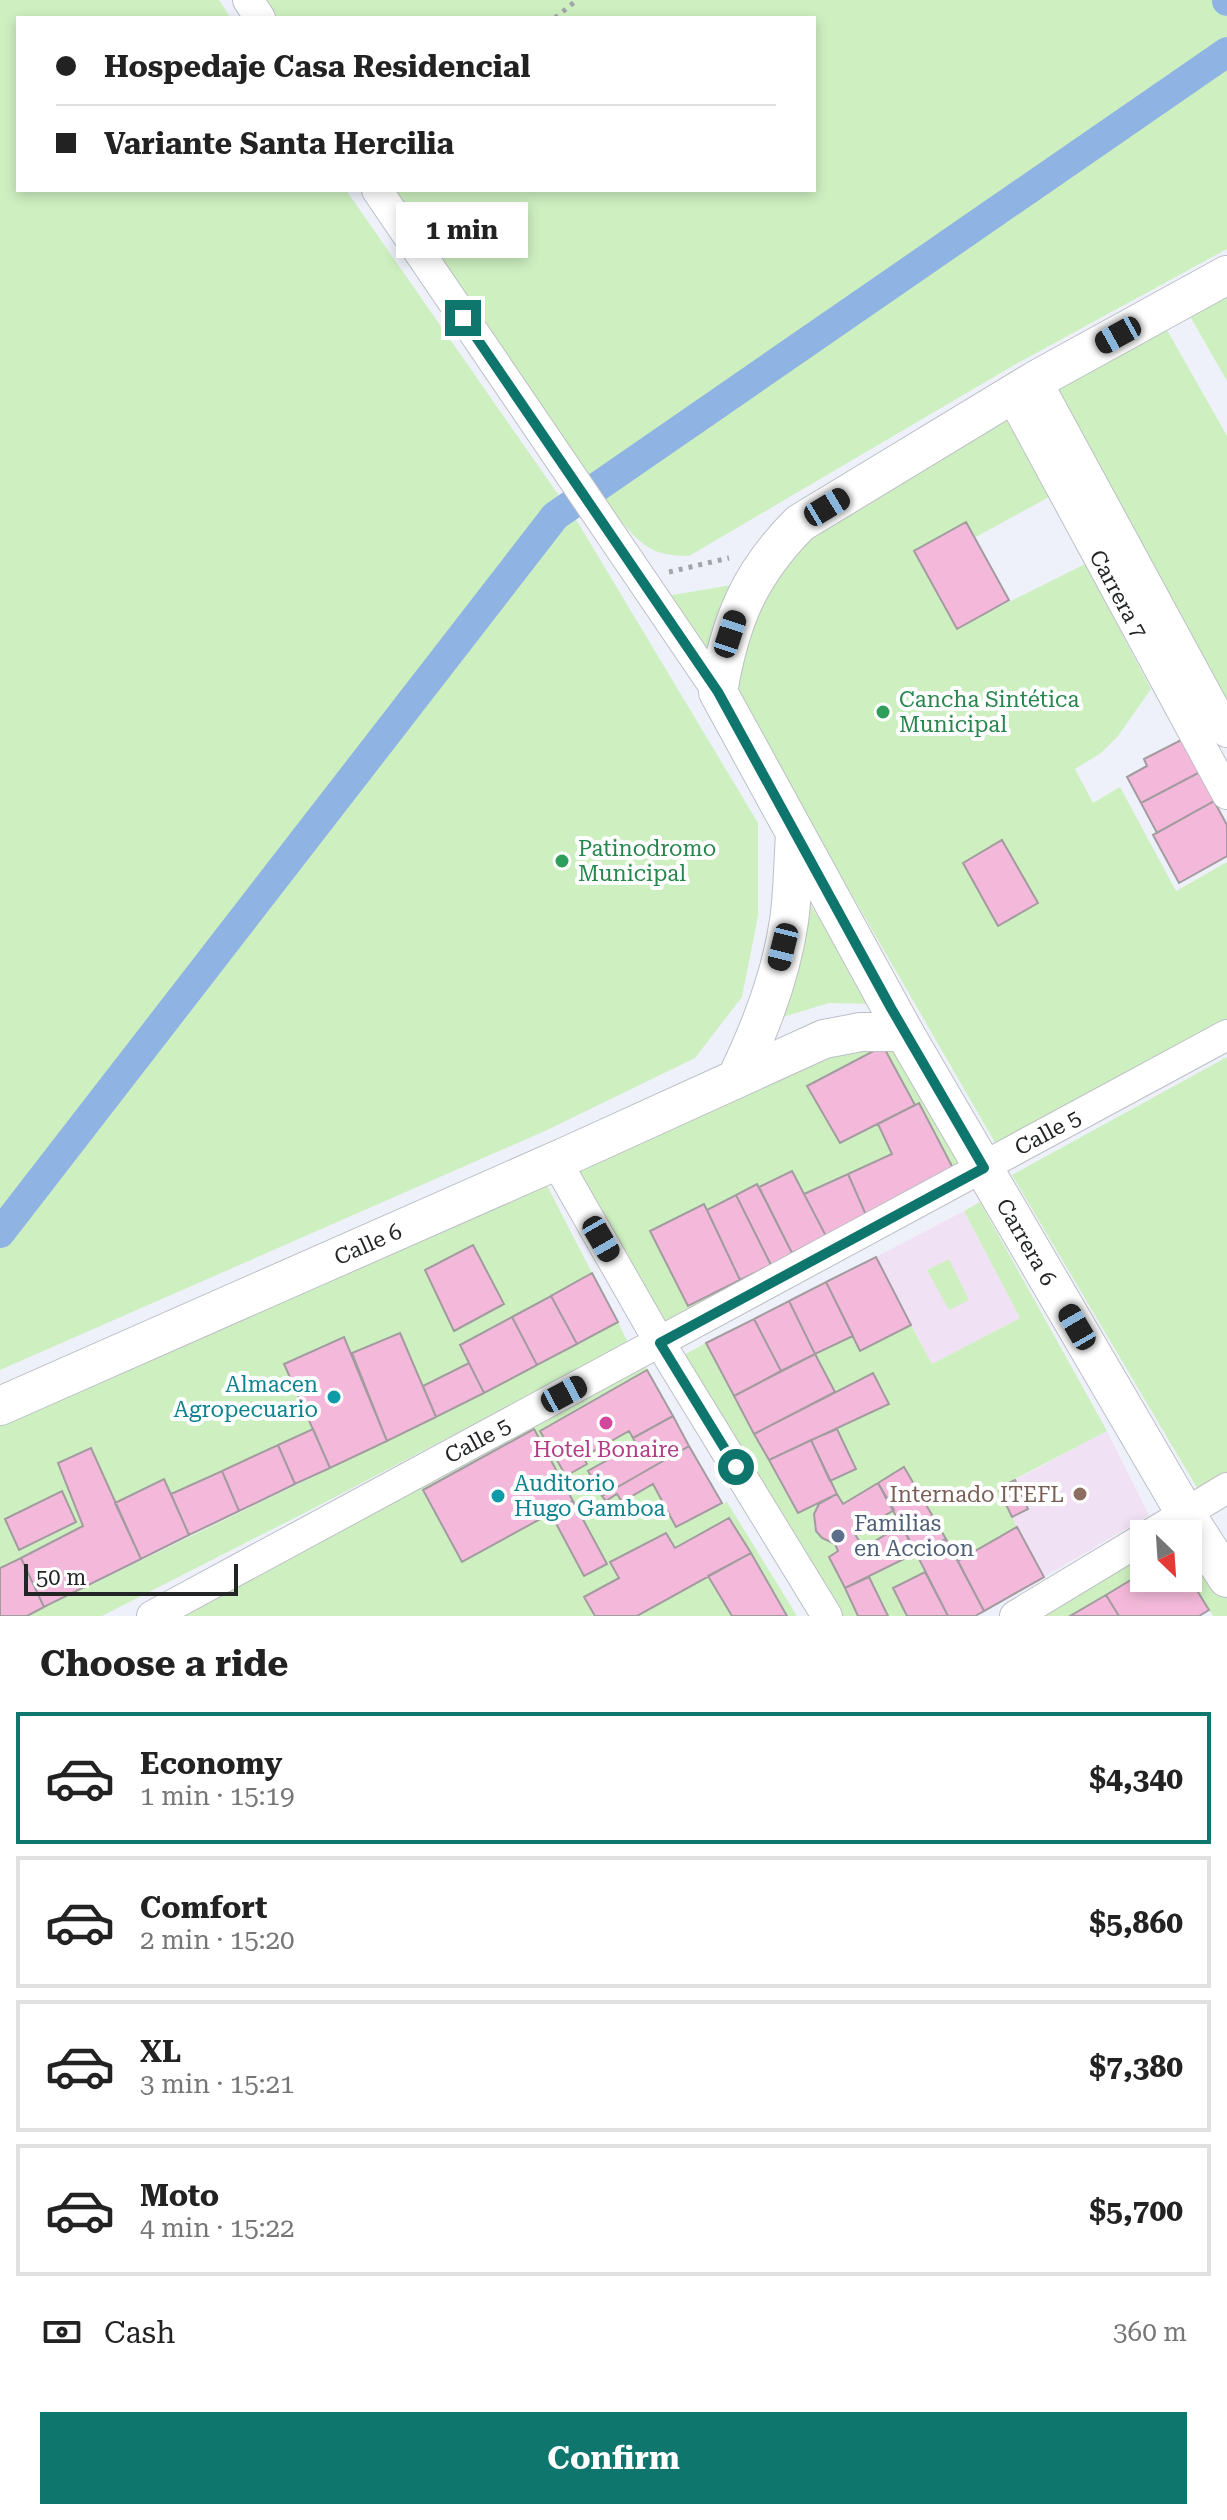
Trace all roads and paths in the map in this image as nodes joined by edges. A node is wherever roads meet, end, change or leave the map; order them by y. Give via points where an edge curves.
1 (577, 0) edge
2 (557, 16) edge
3 (378, 192) edge
4 (1227, 275) edge
5 (1023, 387) junction
6 (775, 547) junction
7 (641, 579) junction
8 (718, 692) junction
9 (1227, 732) edge
10 (1227, 794) edge
11 (795, 835) junction
12 (904, 1032) junction
13 (1227, 1035) edge
14 (736, 1079) junction
15 (556, 1161) junction
16 (984, 1168) junction
17 (660, 1343) junction
18 (0, 1406) edge
19 (1227, 1488) edge
20 (1185, 1513) junction
21 (1174, 1520) edge
22 (1130, 1546) edge
23 (1227, 1578) edge
24 (152, 1616) edge
25 (827, 1616) edge
26 (1015, 1616) edge

1 - 2 path
3 - 7 street
4 - 5 street
5 - 6 street via 800,523
5 - 9 street, Carrera 7
5 - 10 street, Carrera 7
6 - 7 path
6 - 8 street via 736,615
7 - 8 street
8 - 11 street, Carrera 6
11 - 12 street, Carrera 6
11 - 14 street via 789,922 770,996
12 - 14 street, Calle 6 via 824,1039
12 - 16 street, Carrera 6
13 - 16 street, Calle 5
14 - 15 street, Calle 6
15 - 17 street
15 - 18 street, Calle 6
16 - 17 street, Calle 5
16 - 20 street, Carrera 6
17 - 24 street, Calle 5
17 - 25 street
19 - 20 street
20 - 21 street
20 - 23 street, Carrera 6
22 - 26 street

